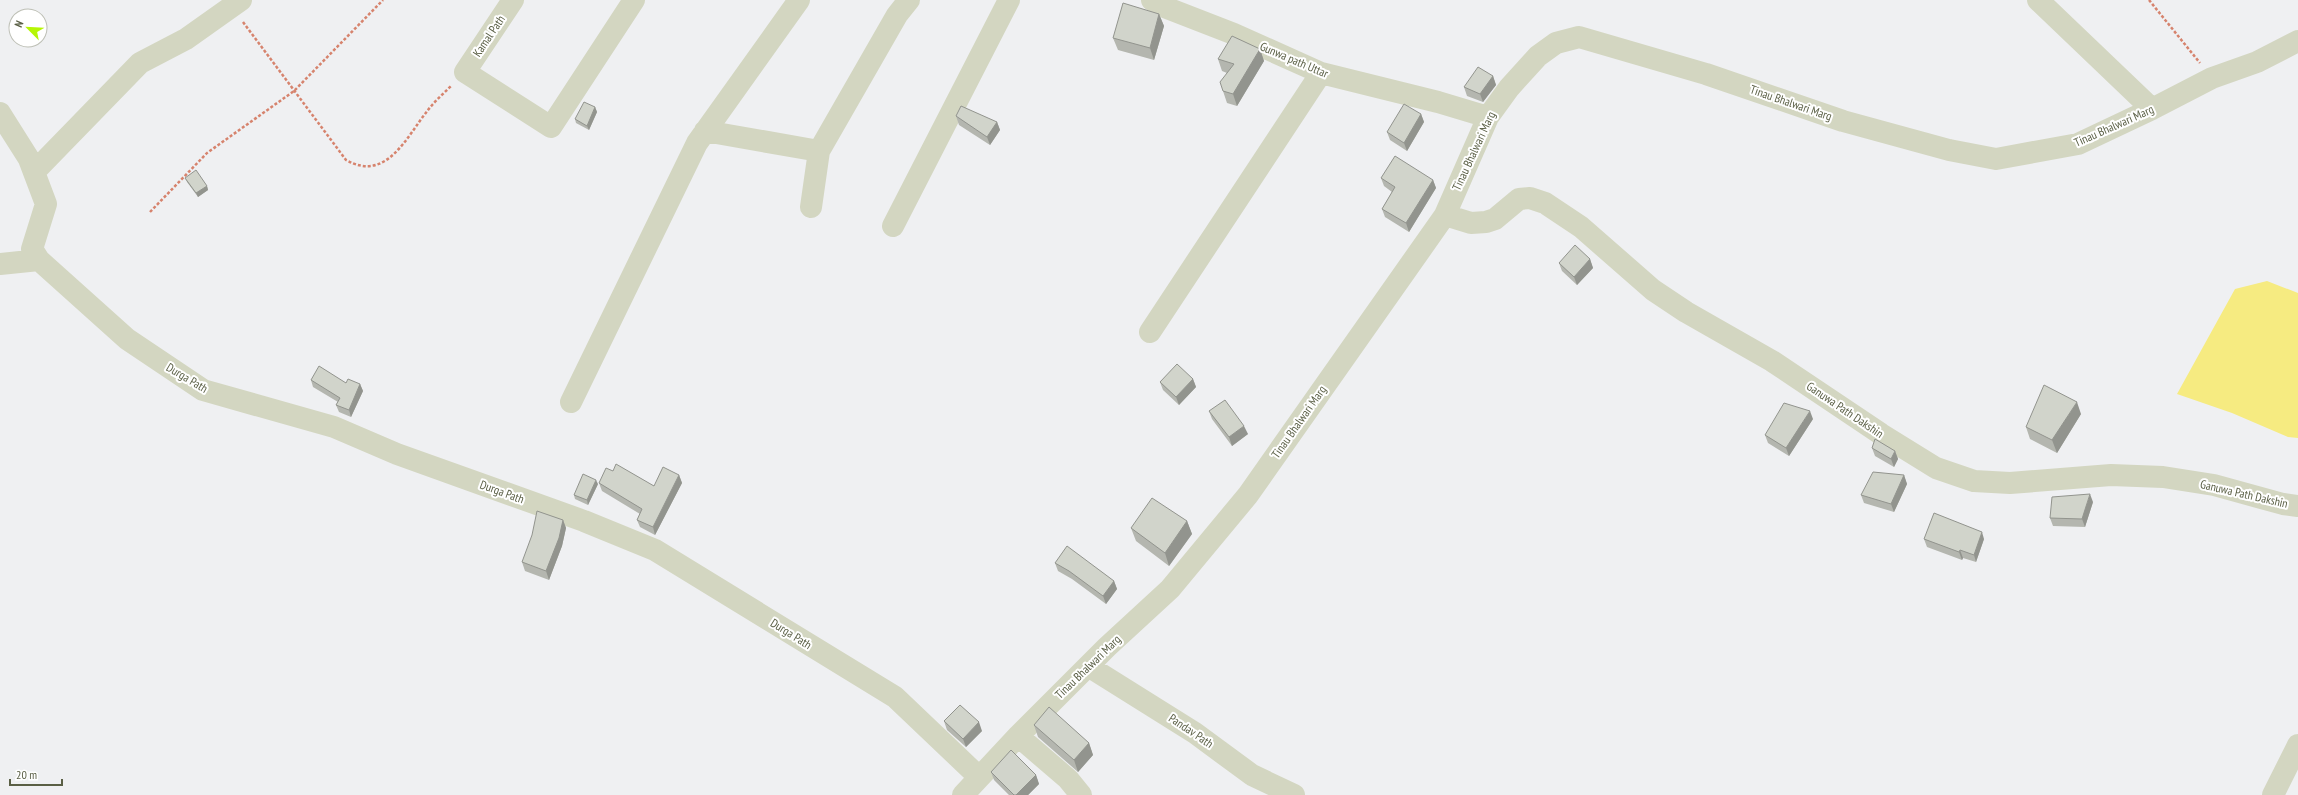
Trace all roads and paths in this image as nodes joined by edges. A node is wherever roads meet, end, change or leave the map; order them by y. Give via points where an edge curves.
1 (383, 0) edge
2 (513, 0) edge
3 (634, 0) edge
4 (799, 0) edge
5 (909, 0) edge
6 (1009, 0) edge
7 (1152, 0) edge
8 (2038, 0) edge
9 (2149, 0) edge
10 (236, 4) edge
11 (2298, 41) edge
12 (465, 72) junction
13 (1321, 73) junction
14 (2212, 78) junction
15 (294, 91) junction
16 (2152, 109) junction
17 (0, 113) edge
18 (1488, 117) junction
19 (705, 131) junction
20 (819, 151) junction
21 (35, 171) junction
22 (811, 208) dead end
23 (150, 212) dead end
24 (1445, 215) junction
25 (893, 226) dead end
26 (39, 260) junction
27 (2, 263) edge
28 (1150, 332) dead end
29 (571, 402) dead end
30 (2298, 506) edge
31 (1088, 666) junction
32 (1018, 736) junction
33 (2295, 760) edge
34 (979, 777) junction
35 (963, 795) edge
36 (1081, 795) edge
37 (1294, 795) edge
38 (2273, 795) edge

1 - 15 path
2 - 12 street, Kamal Path
3 - 12 street via 551,127
4 - 19 street
5 - 20 street via 897,15
6 - 25 street
7 - 13 street, Gunwa path Uttar
8 - 16 street
9 - 14 path
10 - 15 path
10 - 21 street via 211,19 186,39 140,63
11 - 14 street, Tinau Bhalwari Marg via 2257,62
12 - 15 path via 428,109 397,152 386,161 370,167 358,167 346,160
13 - 18 street, Gunwa path Uttar
13 - 28 street
14 - 16 street, Tinau Bhalwari Marg
15 - 23 path via 207,153
16 - 18 street, Tinau Bhalwari Marg via 2078,144 1996,159 1949,150 1843,121 1706,74 1579,37 1556,43 1538,56 1509,88
17 - 21 street
18 - 24 street, Tinau Bhalwari Marg
19 - 20 street
19 - 29 street
20 - 22 street
21 - 26 street via 46,204 32,249
24 - 30 street, Ganuwa Path Dakshin via 1471,223 1486,222 1495,219 1519,199 1530,198 1544,203 1581,227 1653,290 1686,312 1772,361 1936,468 1974,481 2010,483 2111,475 2163,477 2214,485
24 - 31 street, Tinau Bhalwari Marg via 1248,495 1170,589
26 - 27 street
26 - 34 street, Durga Path via 127,339 203,390 334,427 397,454 584,521 654,550 895,697
31 - 32 street, Tinau Bhalwari Marg
31 - 37 street, Pandav Path via 1195,732 1252,775
32 - 34 street, Tinau Bhalwari Marg
32 - 36 street via 1068,779
33 - 38 street
34 - 35 street, Tinau Bhalwari Marg

